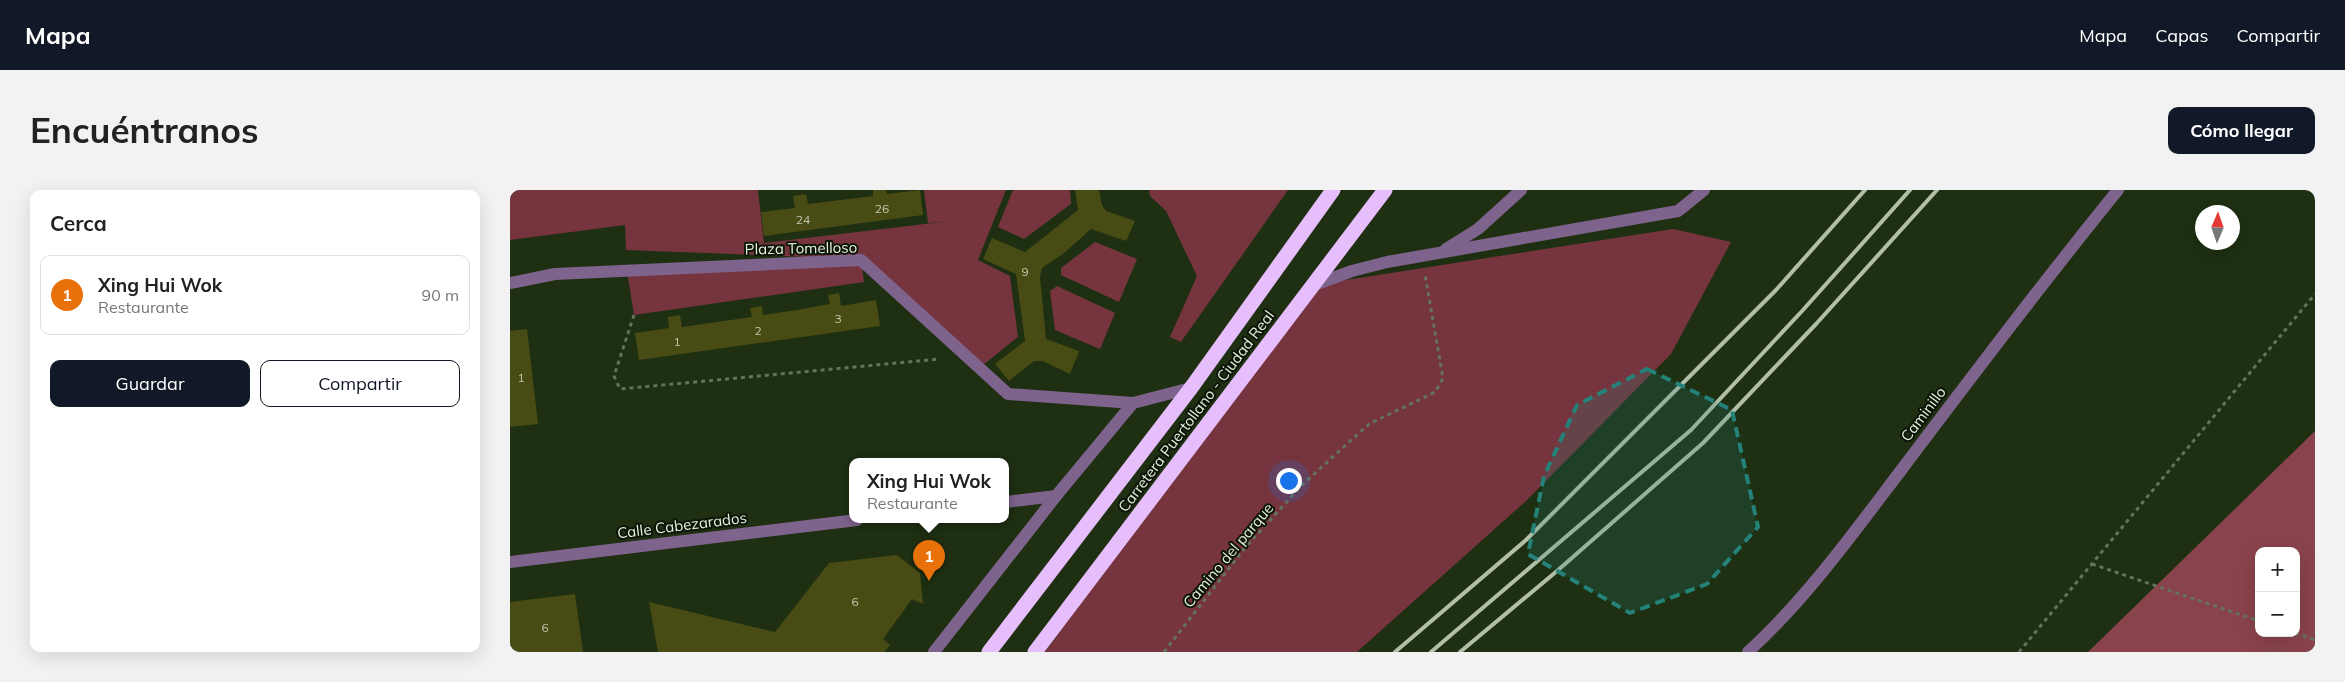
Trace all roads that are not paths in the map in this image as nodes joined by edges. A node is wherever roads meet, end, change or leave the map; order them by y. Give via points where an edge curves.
1 (1333, 190) edge
2 (1385, 190) edge
3 (1521, 190) edge
4 (1704, 190) edge
5 (2118, 190) edge
6 (1440, 253) junction
7 (510, 283) edge
8 (1314, 285) junction
9 (1191, 388) junction
10 (1133, 403) junction
11 (1056, 496) junction
12 (1009, 502) edge
13 (849, 521) edge
14 (510, 562) edge
15 (934, 652) edge
16 (989, 652) edge
17 (1035, 652) edge
18 (1748, 652) edge

1 - 9 highway, Carretera Puertollano - Ciudad Real
2 - 8 highway, Carretera Puertollano - Ciudad Real
3 - 6 street via 1478,229
4 - 6 street via 1678,210
5 - 18 street, Caminillo via 1781,622
6 - 8 street via 1352,271
7 - 10 street, Plaza Tomelloso via 555,274 862,260 1008,394
8 - 17 highway, Carretera Puertollano - Ciudad Real
9 - 10 street, Plaza Tomelloso
9 - 16 highway, Carretera Puertollano - Ciudad Real
10 - 11 street
11 - 12 street
11 - 15 street
13 - 14 street, Calle Cabezarados

